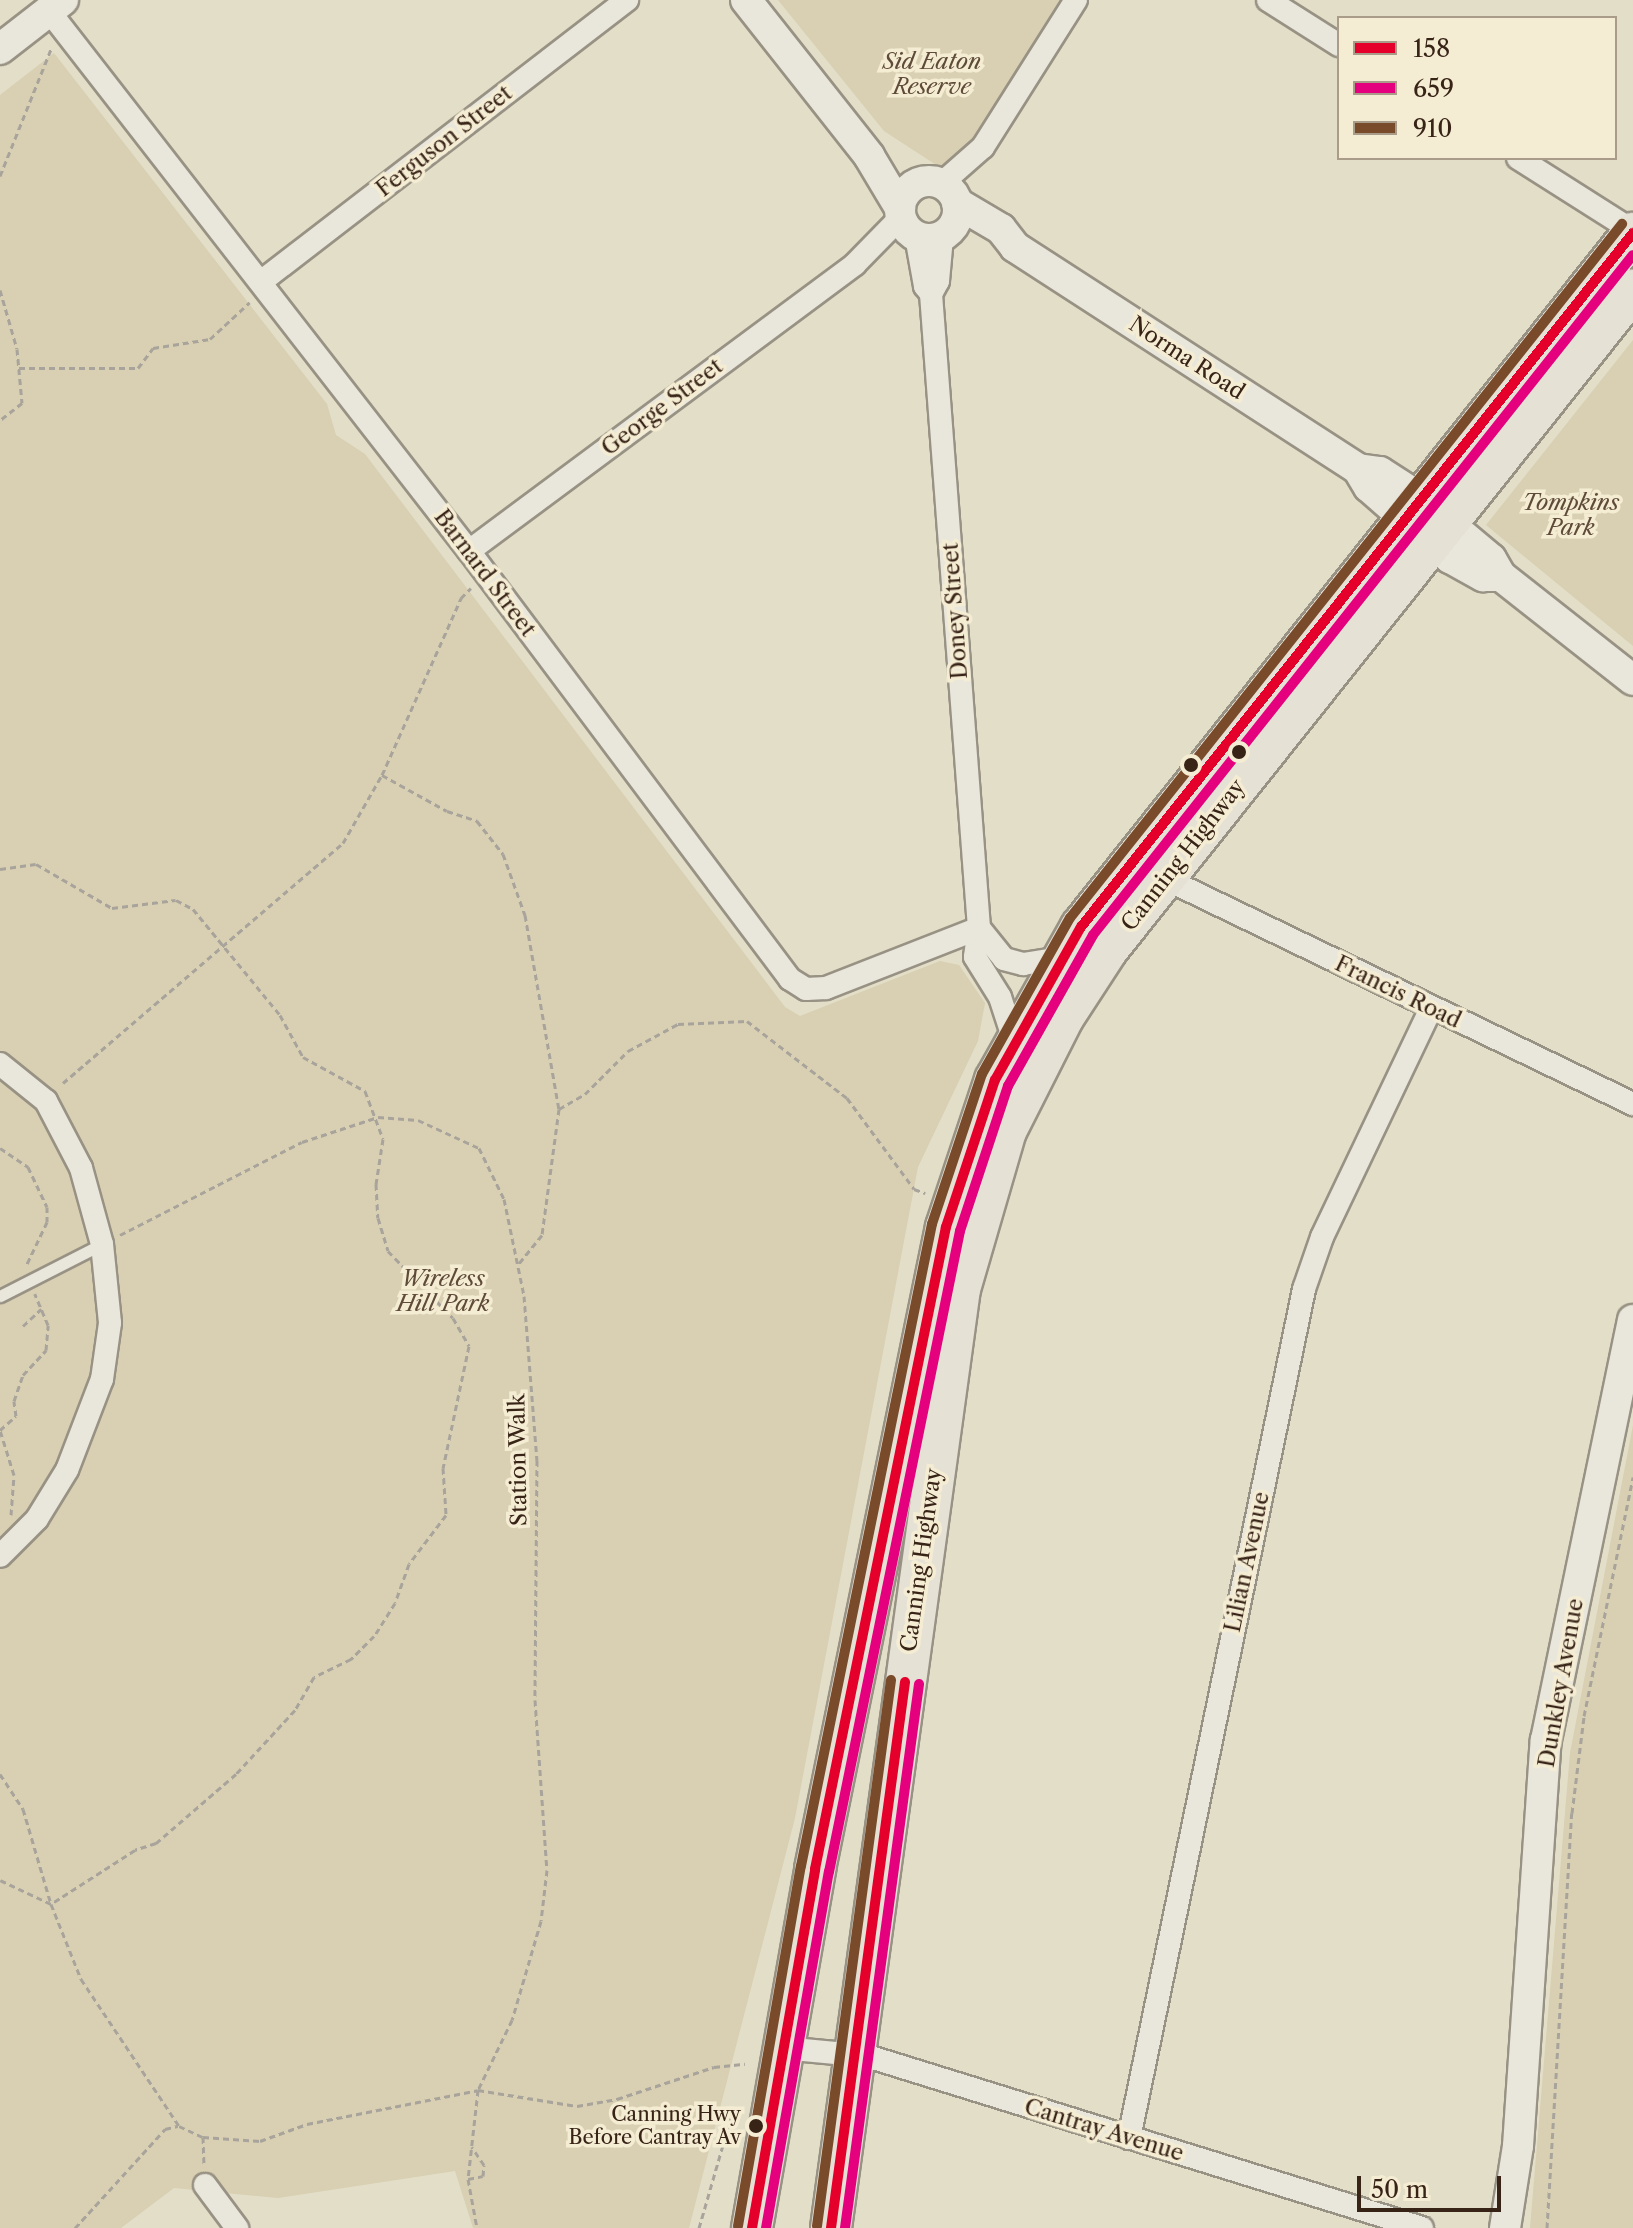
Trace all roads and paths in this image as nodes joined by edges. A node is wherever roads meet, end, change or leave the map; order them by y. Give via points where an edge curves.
1 (627, 0) edge
2 (746, 0) edge
3 (1076, 0) edge
4 (1268, 0) edge
5 (56, 5) edge
6 (1337, 44) edge
7 (52, 45) dead end
8 (0, 49) edge
9 (1521, 160) edge
10 (0, 176) edge
11 (929, 213) junction
12 (1633, 232) edge
13 (262, 281) junction
14 (0, 290) edge
15 (1633, 290) edge
16 (19, 368) junction
17 (0, 420) edge
18 (1426, 521) junction
19 (469, 551) junction
20 (474, 585) dead end
21 (1633, 680) edge
22 (382, 775) junction
23 (0, 869) edge
24 (1164, 878) junction
25 (979, 928) junction
26 (224, 941) junction
27 (1061, 958) junction
28 (1431, 1008) junction
29 (1014, 1040) junction
30 (0, 1064) edge
31 (63, 1083) dead end
32 (1633, 1104) edge
33 (559, 1109) junction
34 (378, 1117) junction
35 (0, 1148) edge
36 (929, 1194) dead end
37 (102, 1244) junction
38 (518, 1265) junction
39 (29, 1281) junction
40 (0, 1296) edge
41 (41, 1309) junction
42 (1633, 1320) edge
43 (23, 1326) dead end
44 (1633, 1477) edge
45 (19, 1538) junction
46 (0, 1556) edge
47 (0, 1774) edge
48 (0, 1880) edge
49 (51, 1904) junction
50 (783, 2048) junction
51 (854, 2055) junction
52 (745, 2064) dead end
53 (478, 2090) junction
54 (732, 2114) dead end
55 (179, 2126) junction
56 (203, 2137) junction
57 (1129, 2138) junction
58 (1518, 2146) junction
59 (472, 2147) junction
60 (468, 2179) junction
61 (205, 2185) joint
62 (75, 2228) edge
63 (237, 2228) edge
64 (477, 2228) edge
65 (699, 2228) edge
66 (752, 2228) edge
67 (831, 2228) edge
68 (1422, 2228) edge
69 (1505, 2228) edge
70 (1520, 2228) edge
71 (1547, 2228) edge

1 - 13 street, Ferguson Street
2 - 11 street, Norma Road via 869,156
3 - 11 street via 983,147
4 - 6 street
5 - 8 street
5 - 13 street, Barnard Street
7 - 10 path
9 - 12 street
11 - 18 street, Norma Road via 1001,229 1015,247 1358,469 1380,472
11 - 19 street, George Street via 872,260 855,264
11 - 25 street, Doney Street via 938,281 931,294
12 - 18 highway, Canning Highway
13 - 16 path via 252,300 210,339 153,348 138,368
13 - 19 street, Barnard Street
14 - 16 path
15 - 18 highway, Canning Highway
16 - 17 path via 22,403
18 - 21 street via 1491,559 1501,576
18 - 24 highway, Canning Highway
18 - 27 highway, Canning Highway
19 - 25 street, Barnard Street via 795,983 826,988
20 - 22 path via 461,598
22 - 26 path via 343,843
22 - 33 path via 447,811 477,821 503,854 525,915
23 - 26 path via 36,864 112,908 176,900 193,909
24 - 28 street, Francis Road
24 - 51 highway, Canning Highway via 1108,949 1048,1044 1006,1131 980,1208 960,1289 943,1401
25 - 27 street via 1004,959 1023,964
25 - 29 street, Doney Street via 975,957 1000,997
26 - 31 path
26 - 34 path via 280,1015 303,1057 365,1091
27 - 29 highway, Canning Highway
28 - 32 street, Francis Road
28 - 57 street, Lilian Avenue via 1322,1237 1304,1289
29 - 50 highway, Canning Highway via 973,1135 946,1227
30 - 37 street via 27,1082 60,1121 81,1168
33 - 36 path via 585,1094 628,1051 678,1024 747,1021 847,1098 914,1189
33 - 38 path via 542,1235
34 - 37 path, Station Walk via 302,1142
34 - 38 path, Station Walk via 418,1120 479,1148 504,1199
34 - 49 path via 383,1139 376,1184 378,1218 388,1251 453,1318 469,1346 445,1455 442,1526 409,1564 395,1603 374,1636 351,1659 314,1677 295,1710 236,1774 156,1843 135,1850
35 - 39 path via 28,1167 47,1207 47,1222 26,1267
37 - 39 lane
37 - 45 street via 110,1323 102,1379 67,1470
38 - 53 path, Station Walk via 537,1460 535,1700 547,1870 541,1921 512,2020
39 - 40 lane
39 - 41 path
41 - 43 path
41 - 45 path via 48,1325 46,1350 23,1375 14,1401 16,1416 0,1430 14,1475 10,1528
42 - 58 street, Dunkley Avenue via 1546,1740
44 - 71 path via 1584,1716 1572,1813
45 - 46 street
47 - 49 path via 23,1809
48 - 49 path
49 - 55 path via 81,1979
50 - 51 street, Cantray Avenue
50 - 66 highway, Canning Highway
51 - 57 street, Cantray Avenue
51 - 67 highway, Canning Highway
52 - 53 path via 714,2067 617,2099 577,2106
53 - 56 path via 307,2124 260,2141
53 - 59 path, Station Walk
54 - 65 path
55 - 56 path
55 - 62 path via 165,2129
56 - 61 path
57 - 68 street, Cantray Avenue
58 - 69 street, Dunkley Avenue
58 - 70 street, Dunkley Avenue via 1523,2169
59 - 60 path, Station Walk
59 - 60 path via 484,2165 483,2176
60 - 64 path
61 - 63 street

